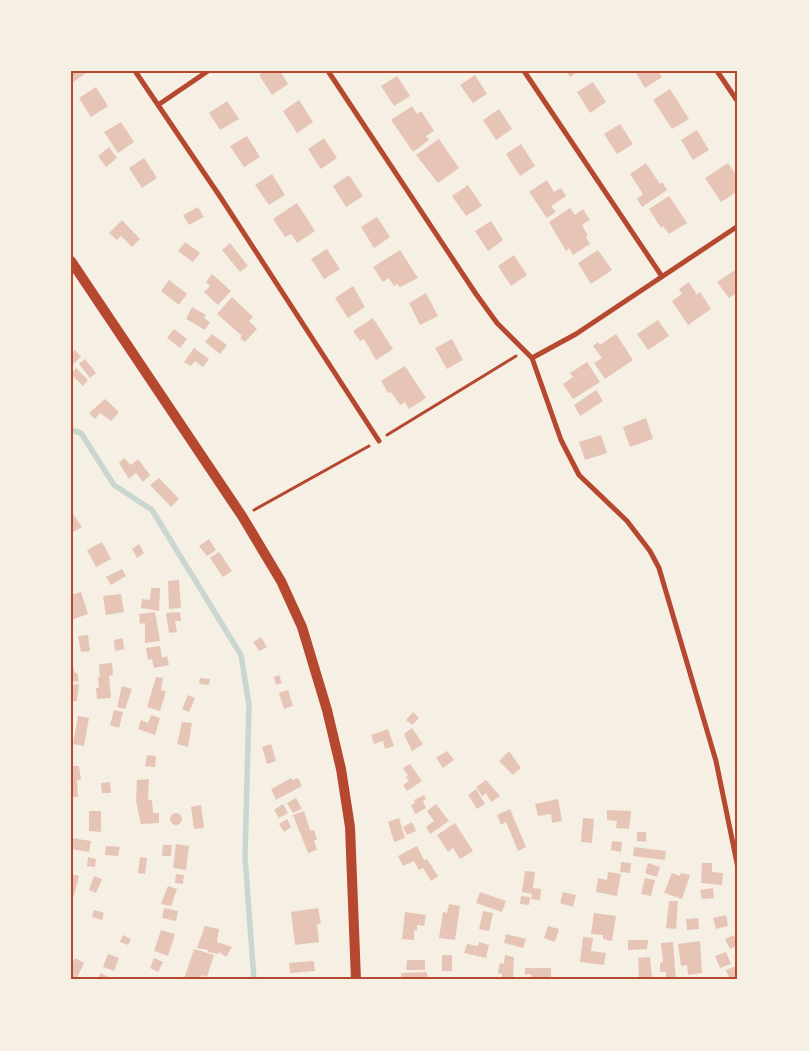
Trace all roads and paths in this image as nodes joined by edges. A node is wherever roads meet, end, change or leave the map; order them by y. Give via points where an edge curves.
1 (135, 71) edge
2 (208, 71) edge
3 (328, 71) edge
4 (524, 71) edge
5 (717, 71) edge
6 (738, 102) edge
7 (158, 105) junction
8 (738, 226) edge
9 (71, 262) edge
10 (661, 275) junction
11 (525, 351) junction
12 (532, 358) junction
13 (379, 441) junction
14 (242, 516) junction
15 (738, 868) edge
16 (356, 980) edge

1 - 7 street
2 - 7 street
3 - 11 street via 476,294 497,323
4 - 10 street
5 - 6 street
7 - 13 street
8 - 10 street
9 - 14 main road
10 - 12 street via 576,334
11 - 12 street
11 - 13 path
12 - 15 street via 568,458 591,488 627,521 659,568 716,761
13 - 14 path
14 - 16 main road via 280,581 302,627 328,710 350,827

